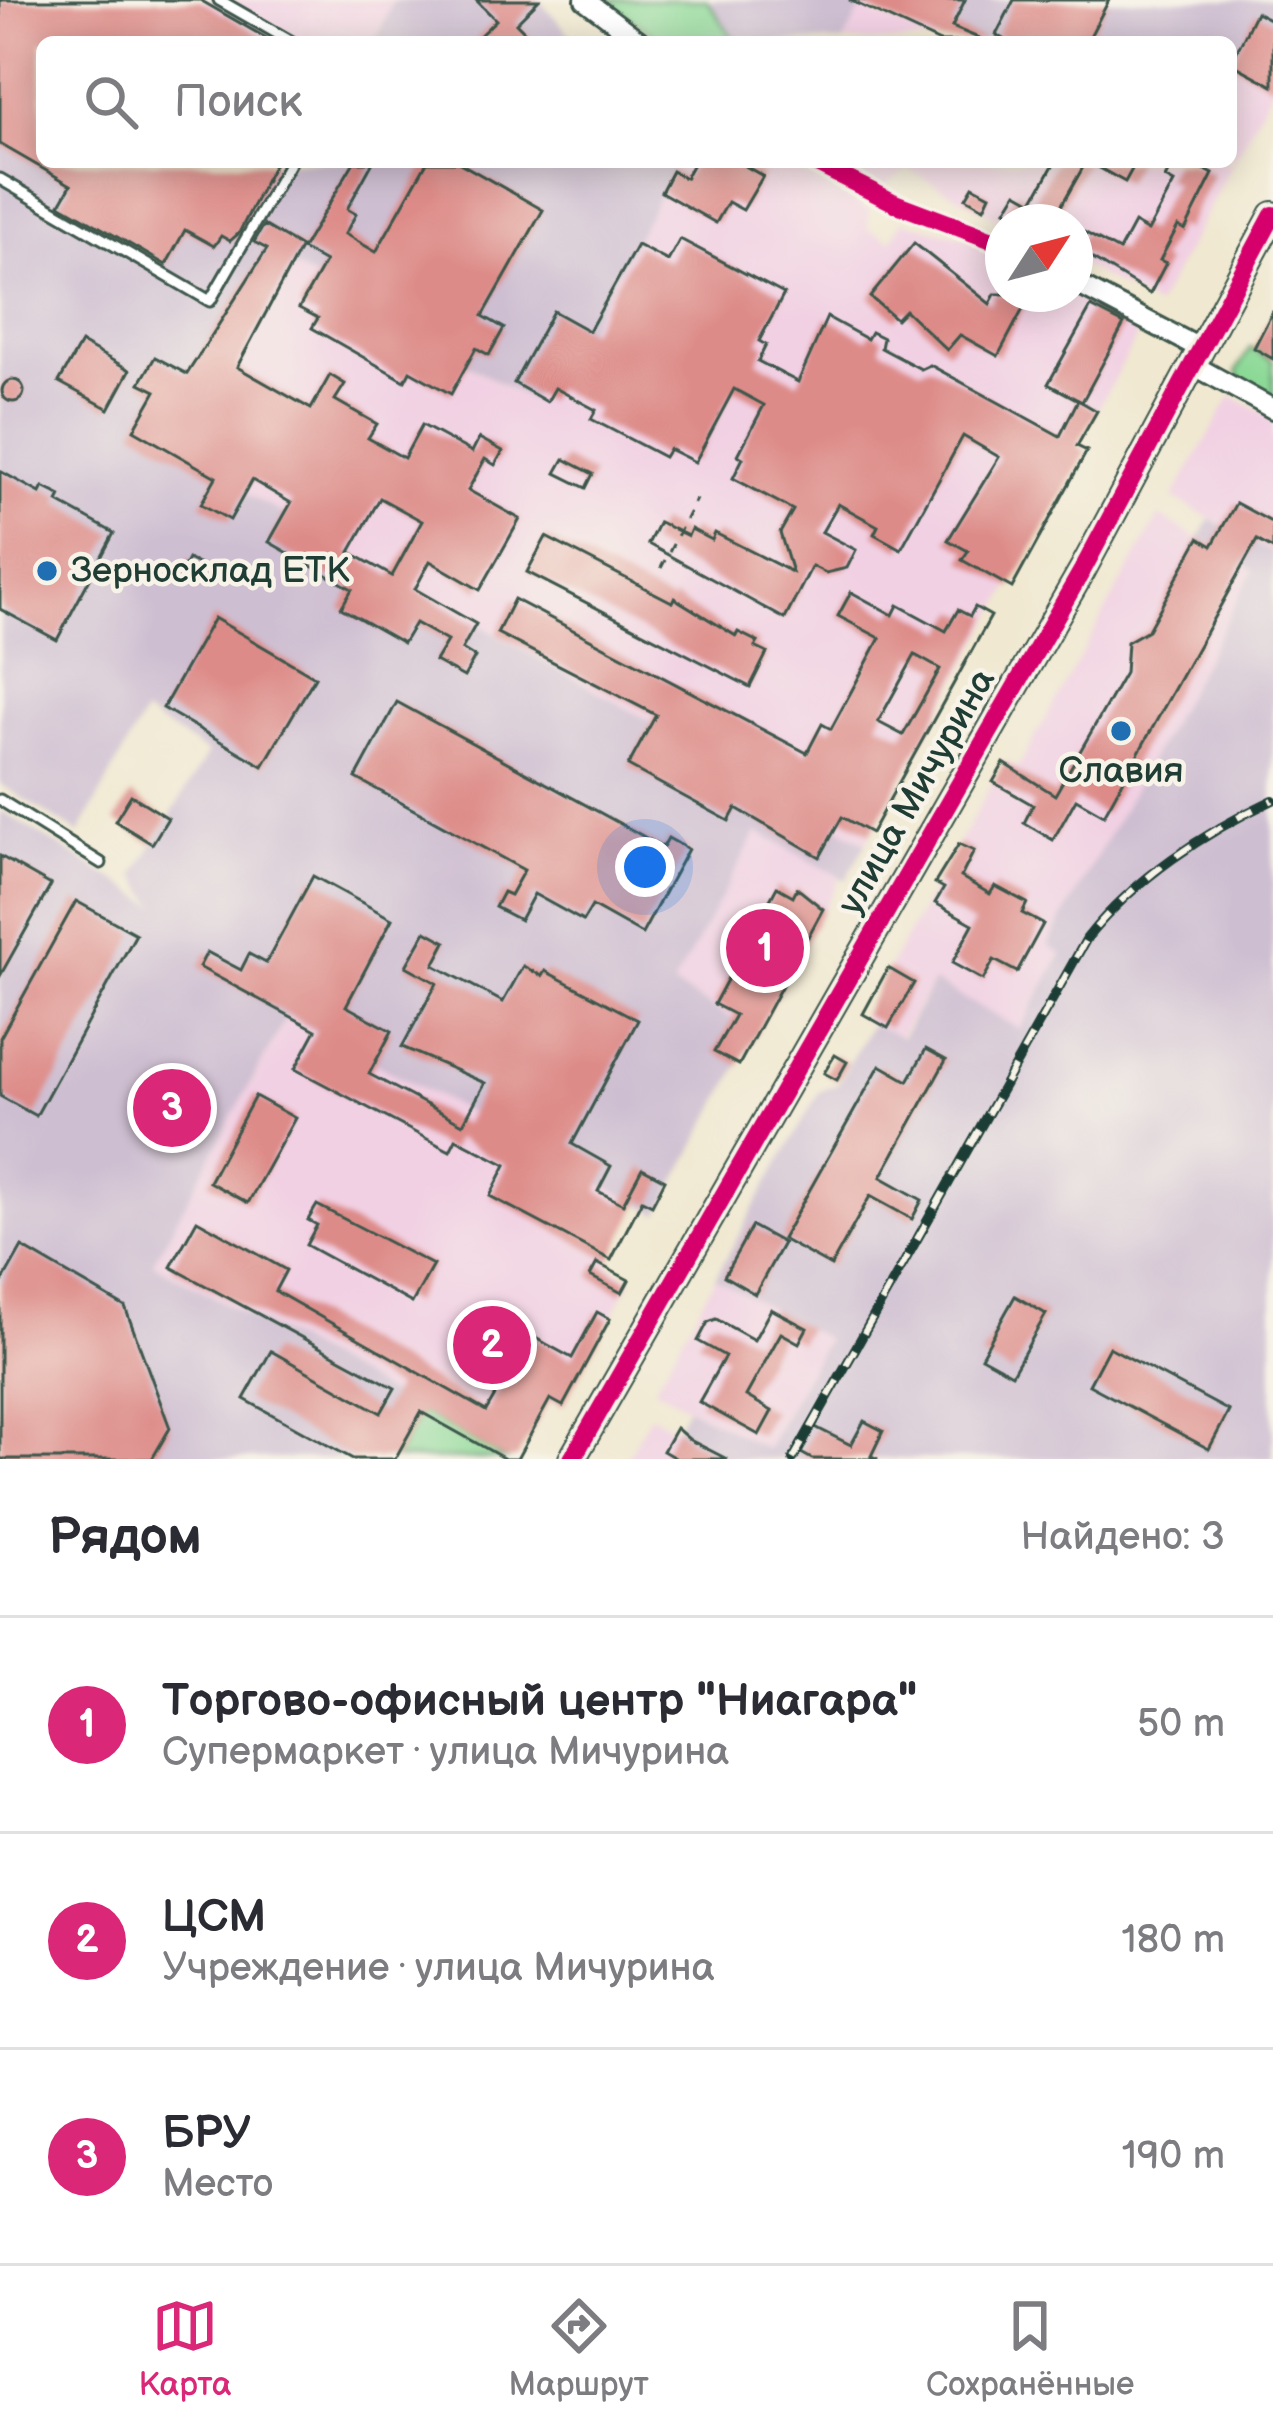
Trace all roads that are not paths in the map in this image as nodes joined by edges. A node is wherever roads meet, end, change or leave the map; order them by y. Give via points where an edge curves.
1 (219, 0) edge
2 (585, 0) edge
3 (282, 36) edge
4 (633, 36) edge
5 (287, 168) edge
6 (825, 168) edge
7 (0, 179) edge
8 (1273, 215) edge
9 (985, 237) edge
10 (1093, 294) edge
11 (1199, 358) junction
12 (1273, 409) edge
13 (0, 800) edge
14 (101, 863) dead end
15 (572, 1459) edge

1 - 3 lane
2 - 4 street
5 - 7 lane via 210,301
6 - 9 street
8 - 11 street, улица Мичурина
10 - 11 street
11 - 12 street
11 - 15 street, улица Мичурина
13 - 14 lane

